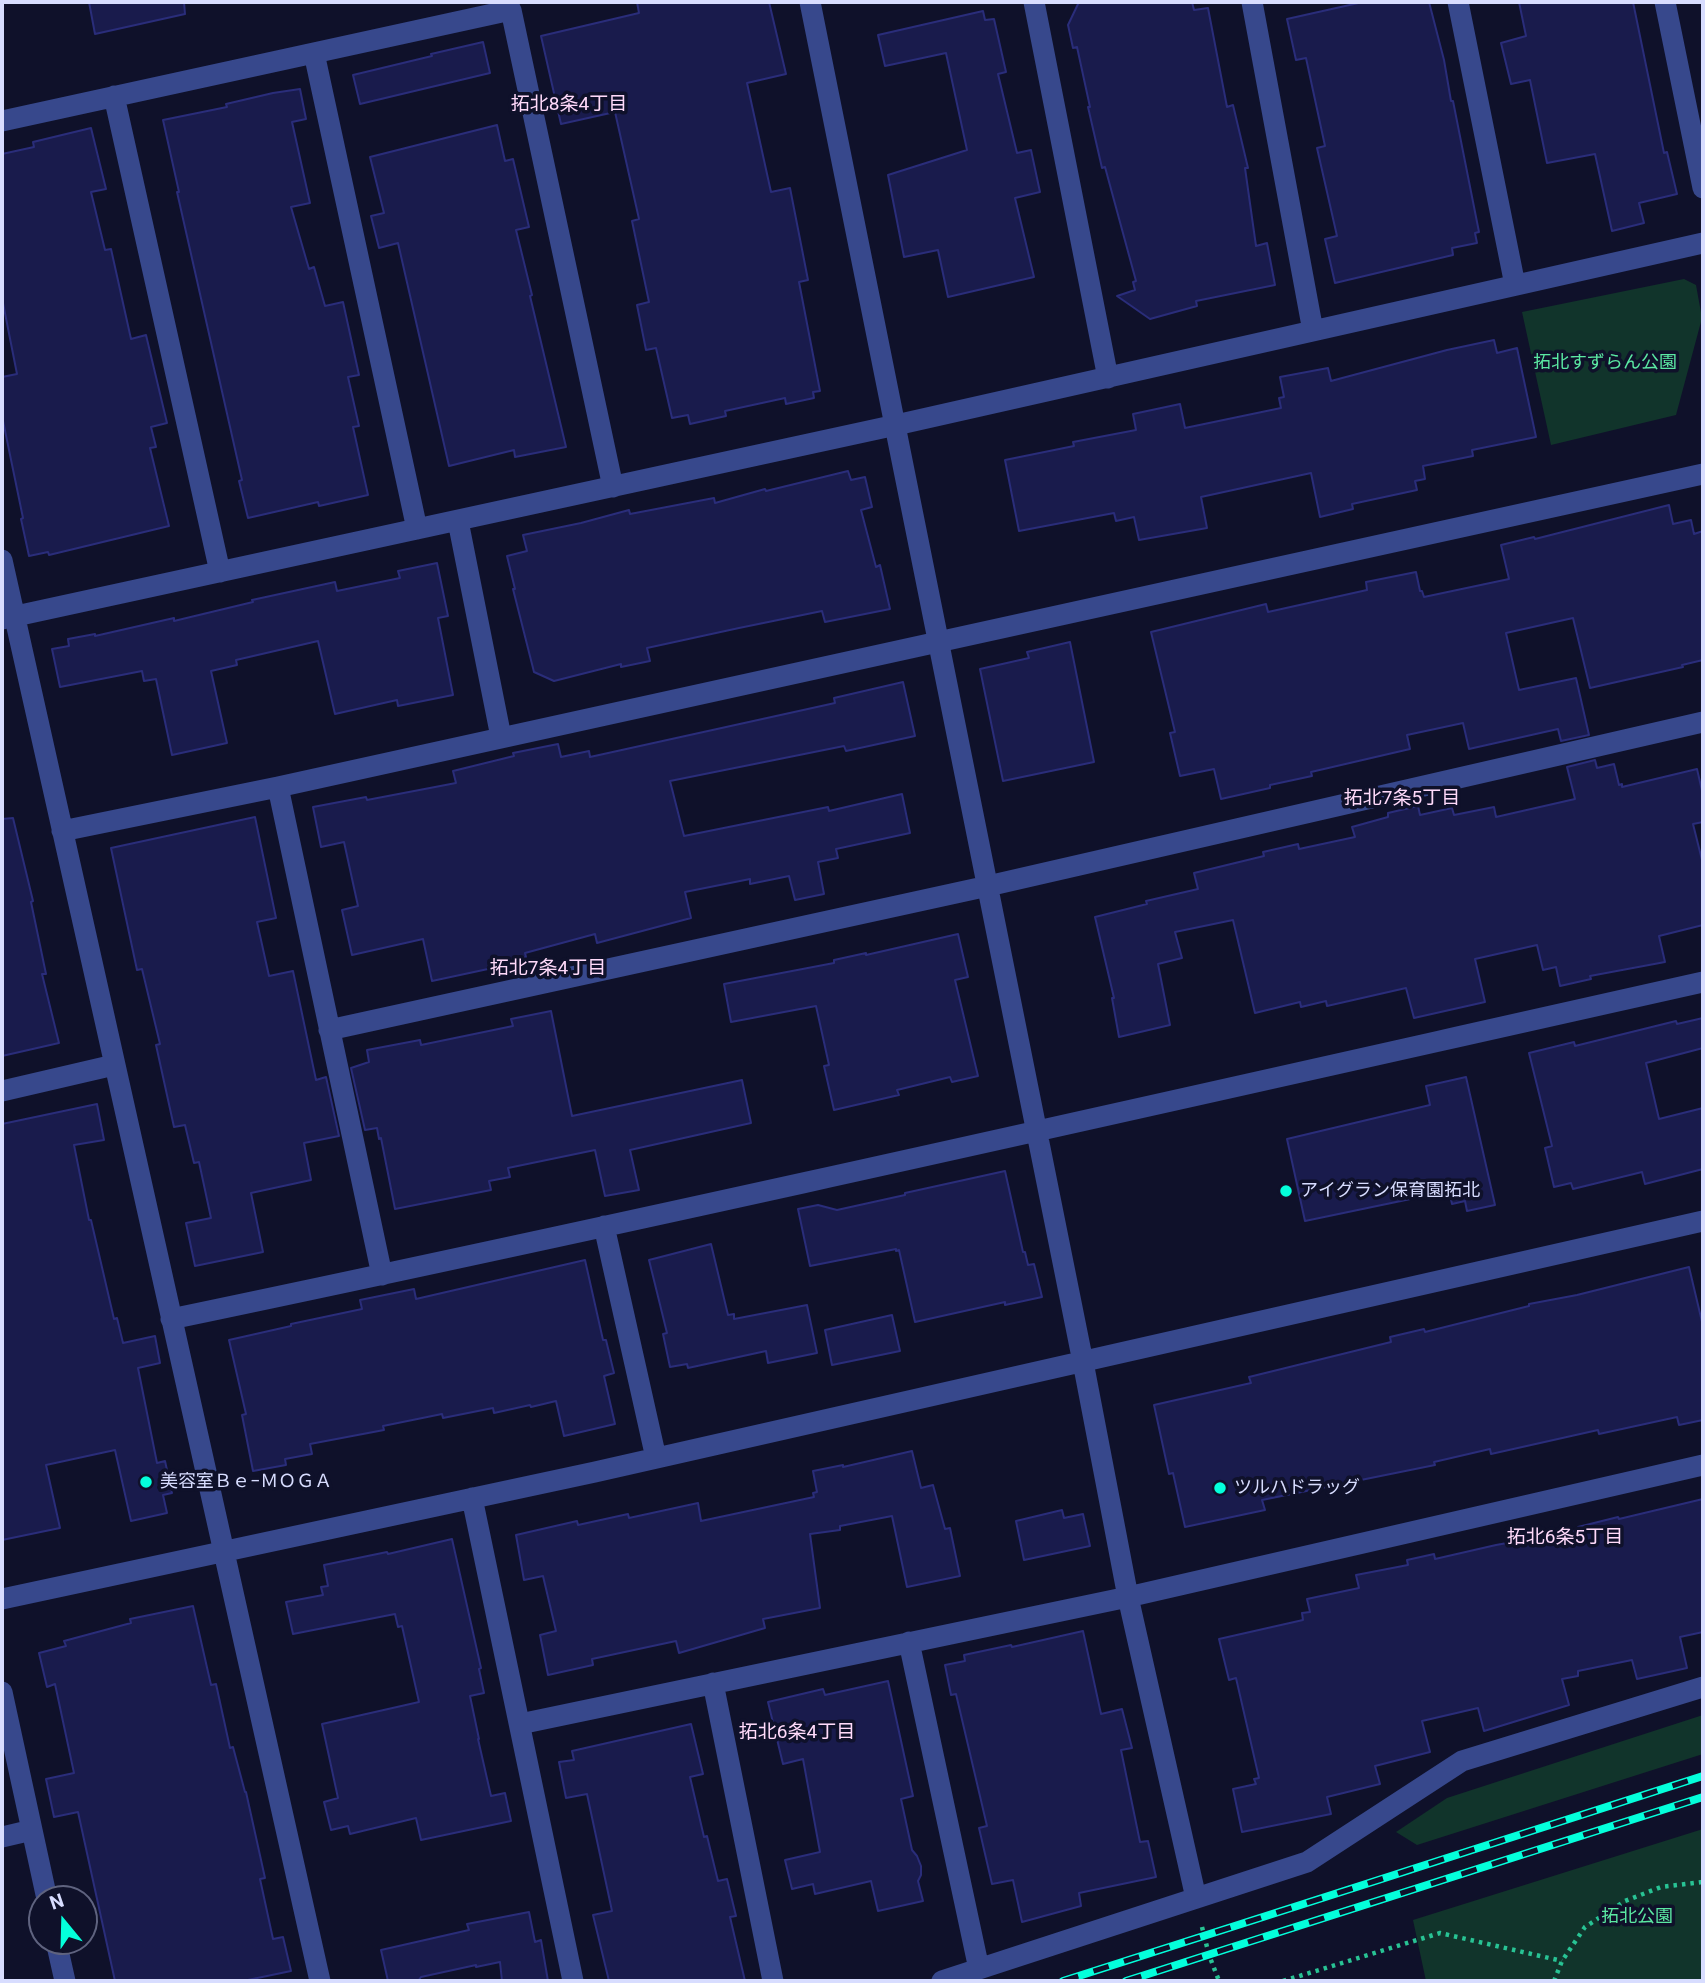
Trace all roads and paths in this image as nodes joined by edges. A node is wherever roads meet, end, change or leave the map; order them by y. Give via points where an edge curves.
1 (810, 2) edge
2 (1034, 2) edge
3 (1252, 2) edge
4 (1458, 2) edge
5 (1665, 2) edge
6 (314, 53) junction
7 (114, 96) junction
8 (2, 121) edge
9 (1703, 188) edge
10 (1703, 243) edge
11 (1515, 285) junction
12 (1313, 331) junction
13 (1108, 377) junction
14 (896, 425) junction
15 (1703, 474) edge
16 (613, 487) junction
17 (458, 521) junction
18 (417, 529) junction
19 (2, 560) edge
20 (220, 572) junction
21 (8, 618) edge
22 (939, 641) junction
23 (1703, 722) edge
24 (501, 737) junction
25 (278, 787) junction
26 (62, 831) junction
27 (988, 886) junction
28 (1703, 982) edge
29 (329, 1030) junction
30 (114, 1065) junction
31 (2, 1091) edge
32 (1037, 1131) junction
33 (1703, 1222) edge
34 (604, 1226) junction
35 (382, 1275) junction
36 (171, 1319) junction
37 (1083, 1362) junction
38 (656, 1458) junction
39 (1703, 1465) edge
40 (472, 1498) junction
41 (223, 1552) junction
42 (1128, 1597) junction
43 (2, 1600) edge
44 (909, 1642) junction
45 (713, 1683) junction
46 (1703, 1687) edge
47 (2, 1692) edge
48 (520, 1724) junction
49 (32, 1830) junction
50 (2, 1838) edge
51 (1703, 1882) edge
52 (44, 1885) edge
53 (1196, 1898) junction
54 (59, 1955) edge
55 (1562, 1961) junction
56 (979, 1969) junction
57 (65, 1981) edge
58 (320, 1981) edge
59 (573, 1981) edge
60 (773, 1981) edge
61 (942, 1981) edge
62 (1219, 1981) edge
63 (1283, 1981) edge
64 (1554, 1981) edge

1 - 14 street
2 - 13 street
3 - 12 street
4 - 11 street
5 - 9 street
6 - 7 street
6 - 16 street via 511,10
6 - 18 street
7 - 8 street
7 - 20 street
10 - 11 street
11 - 12 street
12 - 13 street
13 - 14 street
14 - 16 street
14 - 22 street
15 - 22 street
16 - 17 street
17 - 18 street
17 - 24 street
18 - 20 street
19 - 21 street
20 - 21 street
21 - 26 street
22 - 24 street
22 - 27 street
23 - 27 street
24 - 25 street
25 - 26 street
25 - 29 street
26 - 30 street
27 - 29 street
27 - 32 street
28 - 32 street
29 - 35 street
30 - 31 street
30 - 36 street
32 - 34 street
32 - 37 street
33 - 37 street
34 - 35 street
34 - 38 street
35 - 36 street
36 - 41 street
37 - 38 street
37 - 42 street
38 - 40 street
39 - 42 street
40 - 41 street
40 - 48 street
41 - 43 street
41 - 58 street
42 - 44 street
42 - 53 street
44 - 45 street
44 - 56 street
45 - 48 street
45 - 60 street
46 - 53 street via 1462,1761 1307,1862
47 - 49 street
48 - 59 street
49 - 50 street
49 - 52 street
51 - 55 path via 1661,1887 1625,1901 1585,1927
53 - 56 street
53 - 62 path
54 - 57 street
55 - 63 path via 1440,1933
55 - 64 path
56 - 61 street

